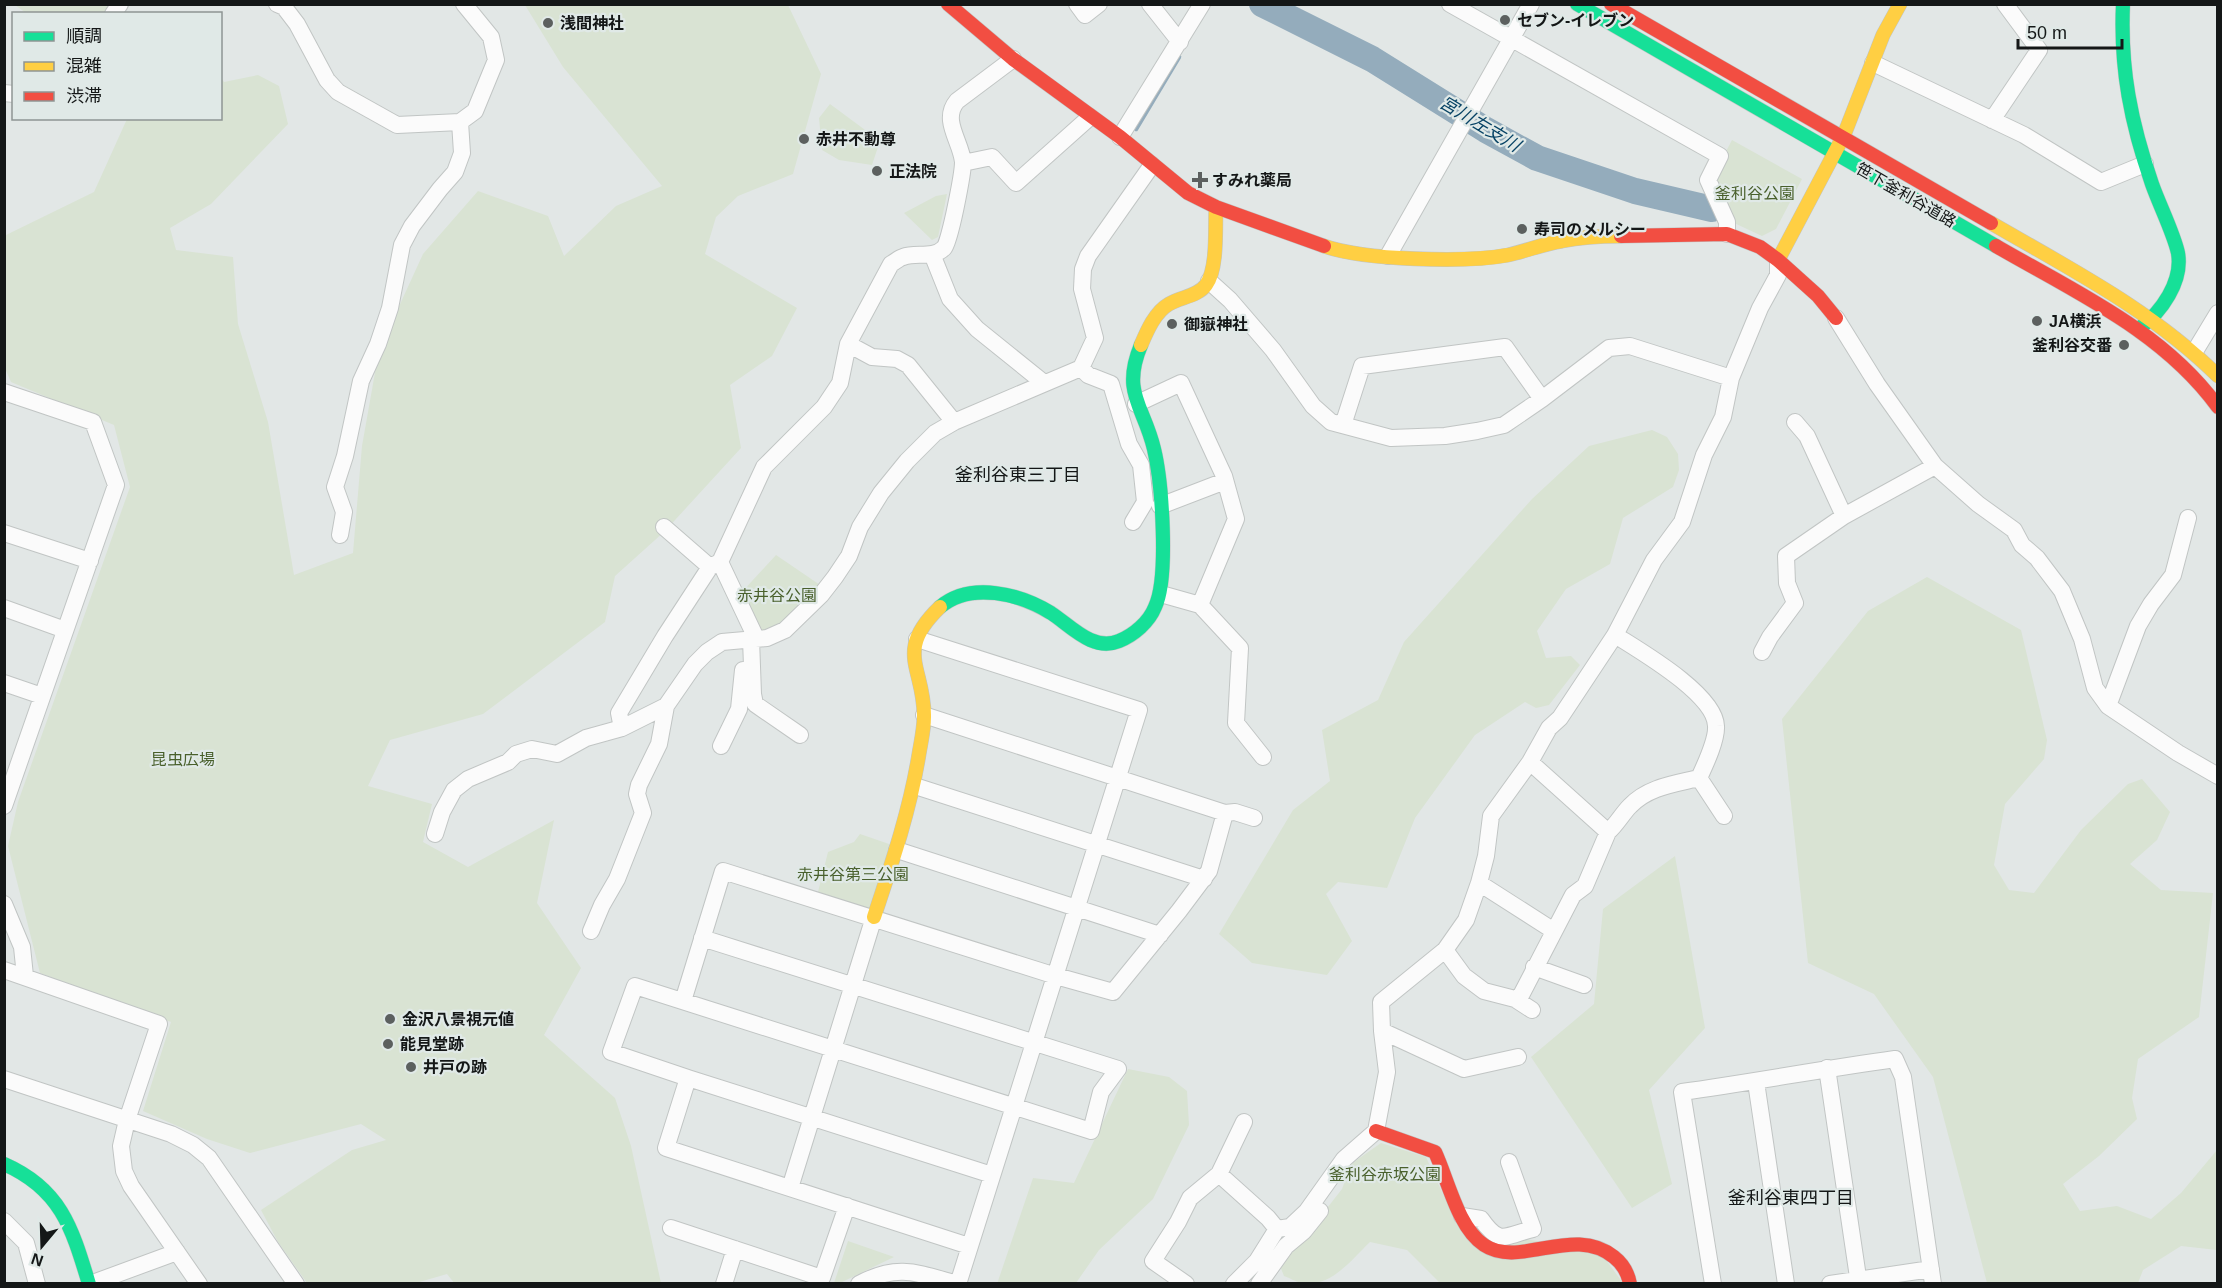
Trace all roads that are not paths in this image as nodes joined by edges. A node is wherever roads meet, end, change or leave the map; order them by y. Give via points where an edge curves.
1 (464, 4) edge
2 (948, 4) edge
3 (1077, 4) edge
4 (1099, 4) edge
5 (1150, 4) edge
6 (1202, 4) edge
7 (1450, 4) edge
8 (1531, 4) edge
9 (1577, 4) edge
10 (1611, 4) edge
11 (1900, 4) edge
12 (2005, 4) edge
13 (2123, 4) edge
14 (283, 5) edge
15 (2109, 38) dead end
16 (1511, 40) junction
17 (1180, 42) junction
18 (1013, 59) junction
19 (1874, 63) junction
20 (1090, 117) junction
21 (1992, 120) junction
22 (460, 122) junction
23 (1844, 135) junction
24 (1120, 137) junction
25 (1833, 153) junction
26 (963, 163) junction
27 (1152, 165) junction
28 (2140, 166) junction
29 (1216, 207) junction
30 (1727, 234) junction
31 (932, 254) junction
32 (1388, 256) junction
33 (1778, 260) junction
34 (1209, 281) junction
35 (2217, 313) edge
36 (2148, 315) junction
37 (1836, 318) joint
38 (2139, 329) junction
39 (848, 344) junction
40 (2195, 351) junction
41 (1081, 368) junction
42 (2217, 376) edge
43 (1731, 378) junction
44 (1044, 383) junction
45 (4, 392) edge
46 (1542, 399) junction
47 (1136, 404) junction
48 (2217, 407) edge
49 (954, 422) junction
50 (1795, 422) dead end
51 (1343, 426) junction
52 (1935, 466) junction
53 (1226, 481) junction
54 (1160, 506) junction
55 (1845, 516) junction
56 (2188, 518) dead end
57 (1133, 522) dead end
58 (664, 527) dead end
59 (4, 533) edge
60 (339, 535) dead end
61 (90, 561) junction
62 (715, 565) junction
63 (1161, 594) junction
64 (1200, 605) junction
65 (4, 608) edge
66 (65, 630) junction
67 (1615, 635) junction
68 (750, 639) junction
69 (917, 639) junction
70 (1762, 652) dead end
71 (4, 683) edge
72 (42, 696) junction
73 (666, 706) junction
74 (2108, 706) junction
75 (924, 715) junction
76 (622, 728) junction
77 (800, 735) dead end
78 (721, 746) dead end
79 (1263, 757) dead end
80 (1530, 762) junction
81 (11, 764) edge
82 (2217, 776) edge
83 (1119, 778) junction
84 (1699, 778) junction
85 (915, 786) junction
86 (4, 806) edge
87 (1225, 813) junction
88 (1724, 816) dead end
89 (1254, 818) dead end
90 (1608, 832) junction
91 (435, 834) dead end
92 (1098, 844) junction
93 (897, 850) junction
94 (1204, 879) junction
95 (1479, 883) junction
96 (4, 904) edge
97 (1076, 908) junction
98 (874, 917) junction
99 (591, 931) dead end
100 (1554, 932) junction
101 (1160, 935) junction
102 (702, 938) junction
103 (1445, 950) junction
104 (1534, 967) junction
105 (4, 970) edge
106 (25, 976) junction
107 (1056, 976) junction
108 (854, 985) junction
109 (1584, 985) dead end
110 (683, 1001) junction
111 (1382, 1031) junction
112 (1035, 1043) junction
113 (834, 1050) junction
114 (1518, 1057) dead end
115 (1827, 1068) junction
116 (688, 1078) junction
117 (4, 1079) edge
118 (1756, 1082) junction
119 (1014, 1107) junction
120 (812, 1118) junction
121 (127, 1120) junction
122 (1244, 1122) dead end
123 (1376, 1131) junction
124 (1344, 1160) junction
125 (1509, 1162) dead end
126 (4, 1164) edge
127 (1219, 1174) junction
128 (992, 1175) junction
129 (790, 1188) junction
130 (847, 1206) junction
131 (1462, 1216) junction
132 (4, 1221) edge
133 (671, 1228) dead end
134 (1277, 1229) junction
135 (969, 1246) junction
136 (735, 1249) junction
137 (177, 1252) junction
138 (1932, 1276) edge
139 (1858, 1281) edge
140 (37, 1284) edge
141 (89, 1284) edge
142 (199, 1284) edge
143 (296, 1284) edge
144 (724, 1284) edge
145 (859, 1284) edge
146 (958, 1284) edge
147 (1186, 1284) edge
148 (1234, 1284) edge
149 (1259, 1284) edge
150 (1630, 1284) edge
151 (1713, 1284) edge
152 (1786, 1284) edge
153 (1830, 1284) edge

1 - 22 street via 491,37 496,60 476,111
2 - 18 street
3 - 4 street via 1085,15
5 - 17 street
6 - 17 street
7 - 16 street
8 - 16 street
9 - 25 street, 笹下釜利谷道路
10 - 23 street, 笹下釜利谷道路
11 - 19 street via 1883,35
12 - 21 street via 2039,50
13 - 28 street via 2123,75
14 - 22 street via 338,92 397,125
15 - 28 street via 2125,139
16 - 30 street via 1720,156 1708,180 1727,222
16 - 32 street
17 - 24 street
18 - 20 street
18 - 26 street via 951,108 950,121
19 - 21 street
19 - 23 street
20 - 24 street
20 - 26 street via 1016,183 992,157
21 - 28 street via 2101,182
22 - 60 street via 462,153 455,172 412,226 402,245 390,308 361,381 335,488 344,512
23 - 25 street
23 - 36 street, 笹下釜利谷道路
24 - 27 street
25 - 33 street
25 - 38 street, 笹下釜利谷道路
26 - 31 street via 950,236 944,249
27 - 29 street via 1188,193
27 - 41 street via 1088,256 1083,269 1082,289 1095,338
28 - 36 street via 2168,256
29 - 32 street via 1336,250
29 - 34 street
30 - 32 street via 1596,236 1506,255 1471,258
30 - 33 street via 1760,247
31 - 39 street via 904,256 891,264
31 - 44 street via 950,299 977,329
33 - 37 street
33 - 43 street via 1778,275
34 - 47 street via 1200,291 1164,306 1149,328 1133,366 1131,387
34 - 51 street via 1273,350 1313,406 1331,422
35 - 40 street
36 - 38 street
36 - 40 street, 笹下釜利谷道路
37 - 52 street
38 - 48 street, 笹下釜利谷道路 via 2195,375
39 - 49 street via 872,357 897,359 908,365
39 - 62 street via 840,383 824,407 765,467
40 - 42 street, 笹下釜利谷道路
41 - 44 street
41 - 57 street via 1111,384 1129,444 1142,465 1145,502
43 - 46 street via 1630,346 1608,348
43 - 67 street via 1723,417 1704,455 1682,522 1654,560
44 - 49 street
45 - 61 street via 93,422 116,485
46 - 51 street via 1504,425 1456,434 1391,438
46 - 51 street via 1504,347 1362,366
47 - 53 street via 1181,383
47 - 54 street via 1154,447
49 - 68 street via 935,433 881,493 860,527 849,556 821,595 785,630 767,638
50 - 55 street via 1807,436
52 - 55 street
52 - 74 street via 2014,530 2062,591 2082,639 2095,688
53 - 54 street
53 - 64 street via 1236,519
54 - 63 street
55 - 70 street via 1786,556 1787,583 1795,603
56 - 74 street via 2173,574 2138,626
58 - 62 street
59 - 61 street
61 - 66 street
62 - 68 street
62 - 76 street via 665,636 620,713
63 - 64 street
63 - 69 street via 1145,623 1129,636 1111,643 1077,633 1040,606 981,591 948,600
64 - 79 street via 1239,648 1236,723
65 - 66 street
66 - 72 street
67 - 80 street via 1560,718 1549,728
67 - 84 street via 1679,677 1713,712 1717,727
68 - 73 street via 722,642 707,652
68 - 77 street via 755,704
68 - 78 street via 739,709
69 - 75 street via 915,662
69 - 83 street via 1139,710
71 - 72 street
72 - 81 street
73 - 76 street
73 - 99 street via 659,744 637,794 643,813
74 - 82 street
75 - 83 street
75 - 85 street
76 - 91 street via 586,738 557,754 532,749 516,753 508,762 468,779 454,790
80 - 90 street
80 - 95 street via 1491,816
81 - 86 street
83 - 87 street
83 - 92 street
84 - 88 street
84 - 90 street via 1648,792
85 - 92 street
85 - 93 street
87 - 89 street
87 - 94 street
90 - 100 street via 1585,886 1573,895
92 - 94 street
92 - 97 street
93 - 97 street
93 - 98 street
94 - 101 street
95 - 100 street
95 - 103 street via 1466,920
96 - 106 street via 22,947
97 - 101 street
97 - 107 street
98 - 102 street via 723,871
98 - 107 street
98 - 108 street
100 - 104 street
101 - 107 street via 1113,992
102 - 108 street
102 - 110 street
103 - 104 street via 1464,976 1484,992 1525,1005
103 - 111 street via 1381,1002
104 - 109 street
105 - 106 street
106 - 121 street via 159,1024
107 - 112 street
108 - 112 street
108 - 113 street
110 - 113 street
110 - 116 street via 635,986 611,1052
111 - 114 street via 1464,1069
111 - 123 street via 1387,1072
112 - 119 street
112 - 119 street via 1118,1069 1101,1092 1092,1131
113 - 119 street
113 - 120 street
115 - 118 street
115 - 138 street via 1894,1059 1903,1077
115 - 139 street
116 - 120 street
116 - 129 street via 666,1148
117 - 121 street
118 - 151 street via 1682,1092
118 - 152 street
119 - 128 street
120 - 128 street
120 - 129 street
121 - 137 street via 121,1146 124,1171
121 - 143 street via 171,1134 209,1158
122 - 127 street
123 - 124 street
123 - 131 street via 1435,1152
124 - 134 street via 1307,1212 1290,1227
124 - 149 street via 1326,1203 1286,1246
125 - 131 street via 1533,1229 1501,1238 1492,1234 1481,1219
126 - 141 street via 37,1182 59,1206 74,1233
127 - 134 street
127 - 147 street via 1190,1198 1153,1261
128 - 135 street
129 - 130 street
130 - 135 street
130 - 136 street via 822,1278
131 - 150 street via 1485,1247 1501,1251 1590,1243 1610,1250 1628,1273
132 - 140 street via 26,1243
133 - 136 street
134 - 148 street via 1257,1261
135 - 146 street
136 - 144 street
137 - 141 street
137 - 142 street
138 - 139 street
139 - 153 street
145 - 146 street via 877,1274 896,1271

